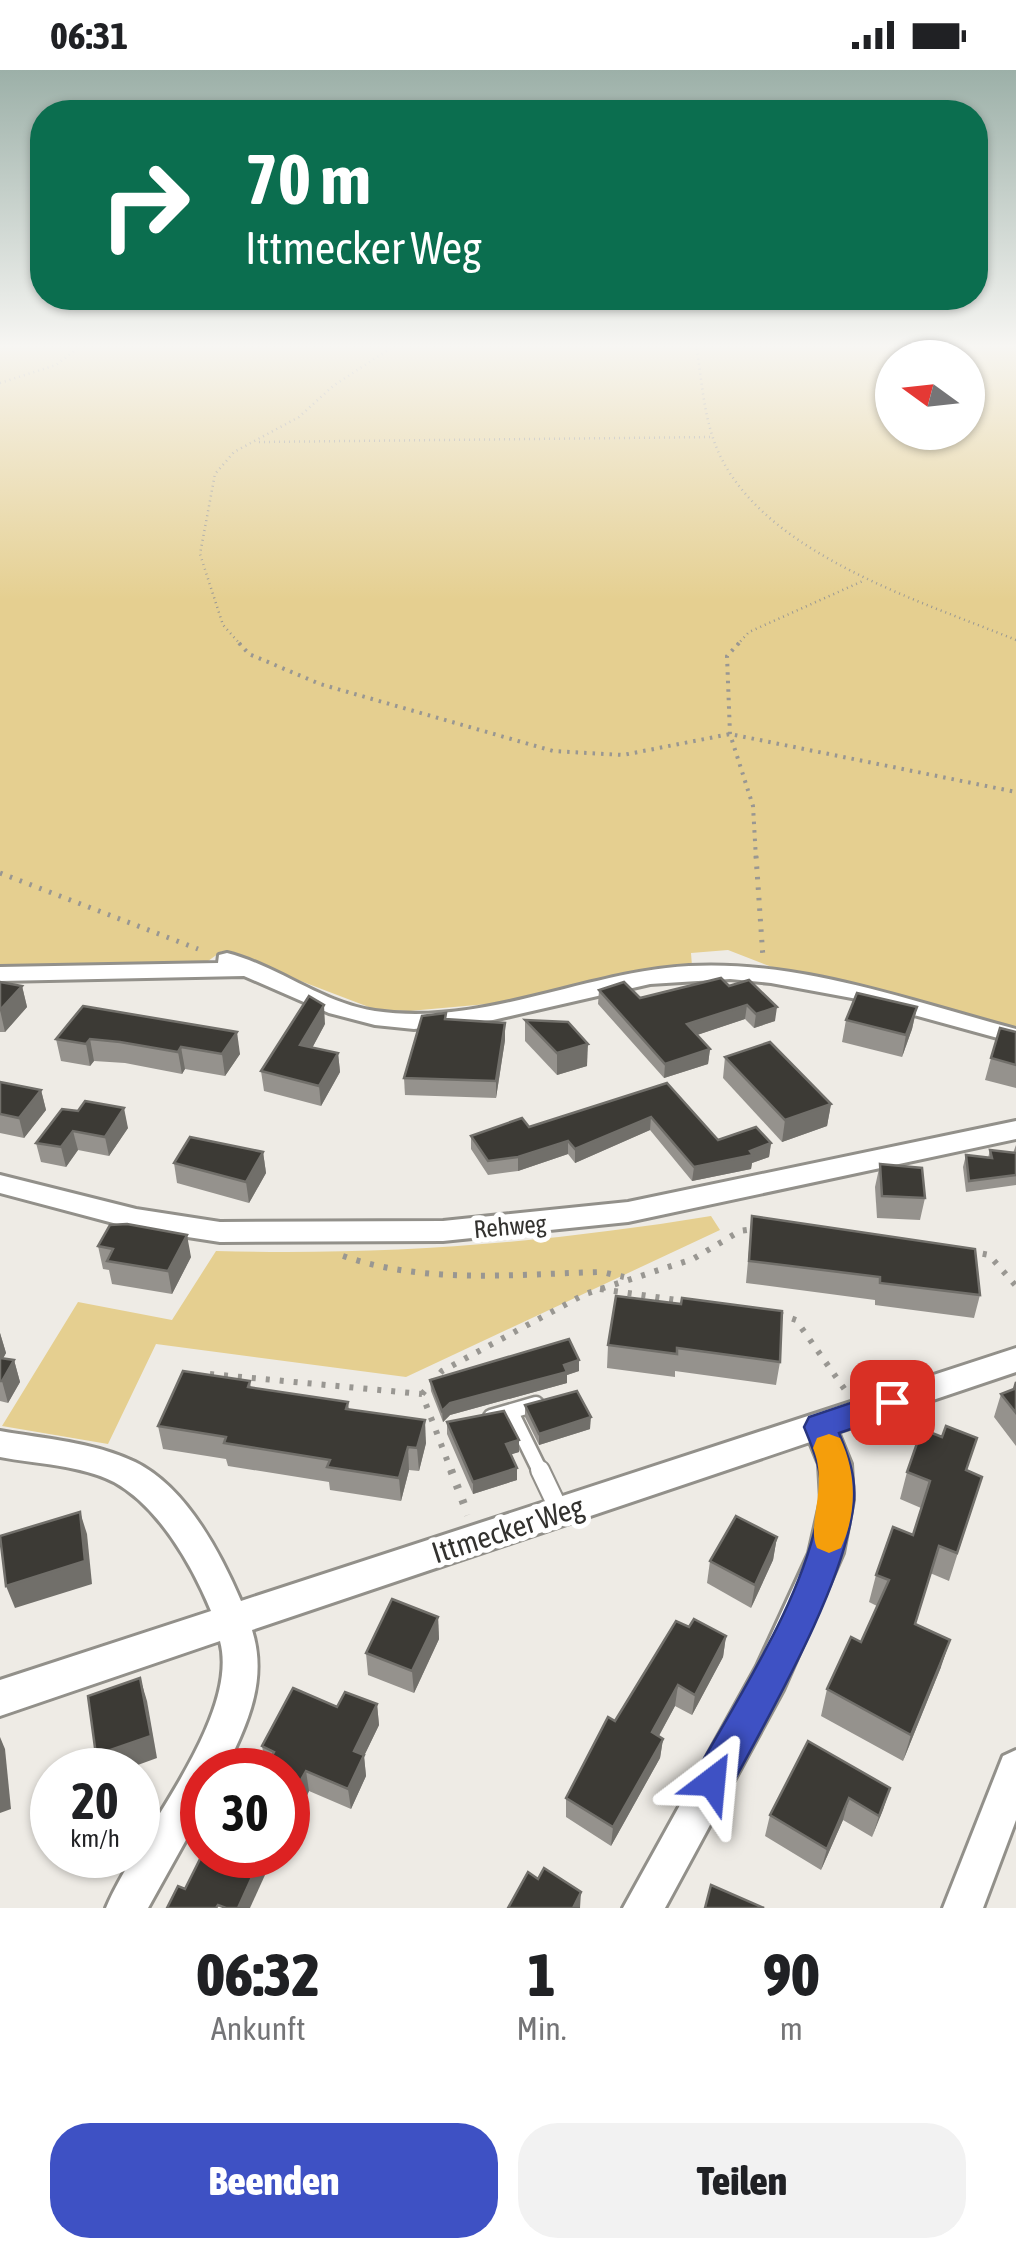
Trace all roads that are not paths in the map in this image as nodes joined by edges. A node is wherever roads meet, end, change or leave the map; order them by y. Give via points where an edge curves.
1 (0, 974) edge
2 (1016, 1036) edge
3 (1016, 1130) edge
4 (0, 1184) edge
5 (1016, 1360) edge
6 (562, 1396) edge
7 (510, 1412) junction
8 (472, 1421) edge
9 (820, 1427) junction
10 (0, 1444) edge
11 (560, 1512) junction
12 (234, 1622) junction
13 (0, 1698) edge
14 (215, 1748) edge
15 (1016, 1769) edge
16 (180, 1814) edge
17 (126, 1908) edge
18 (643, 1908) edge
19 (962, 1908) edge

1 - 2 street via 237,964 358,1014 409,1020 491,1011 674,974 767,976
3 - 4 street, Rehweg via 628,1212 444,1232 220,1232 147,1222
5 - 9 street, Ittmecker Weg
6 - 7 lane
7 - 8 lane
7 - 11 lane
9 - 11 street, Ittmecker Weg
9 - 18 street via 836,1464 837,1500 826,1552 770,1678
10 - 12 street via 108,1466 142,1482 174,1517
11 - 12 street, Ittmecker Weg
12 - 13 street, Ittmecker Weg
12 - 14 street via 242,1672
15 - 19 street
16 - 17 street

